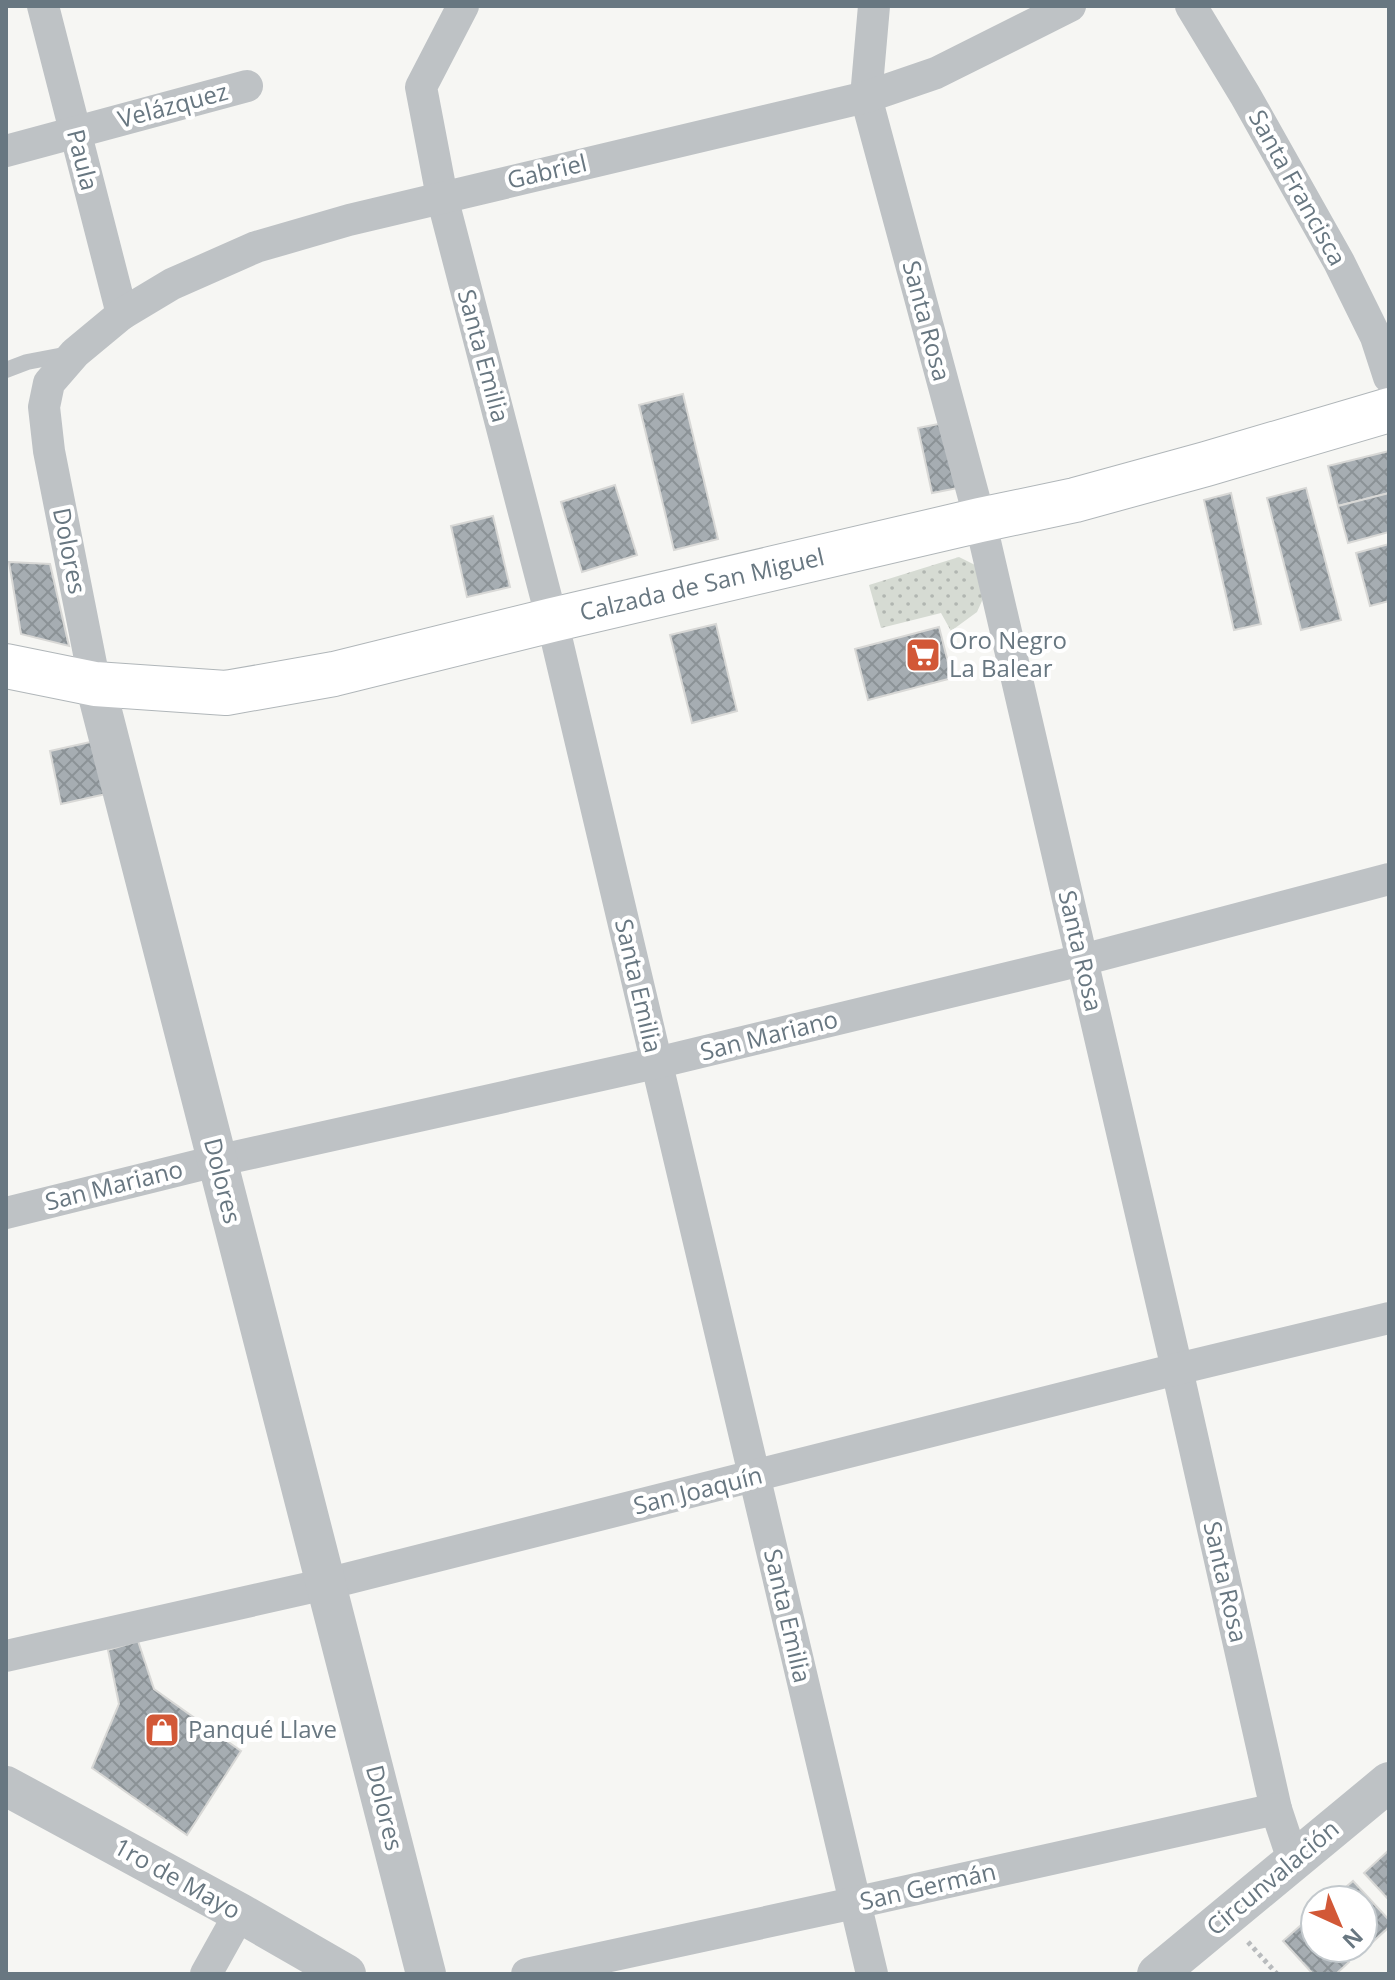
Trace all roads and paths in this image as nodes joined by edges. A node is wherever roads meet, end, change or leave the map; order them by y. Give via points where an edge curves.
1 (43, 6) edge
2 (463, 6) edge
3 (874, 6) edge
4 (1070, 6) edge
5 (1191, 6) edge
6 (247, 86) dead end
7 (866, 97) junction
8 (75, 132) junction
9 (6, 151) edge
10 (442, 197) junction
11 (122, 314) junction
12 (75, 353) junction
13 (6, 370) edge
14 (1389, 377) edge
15 (49, 383) joint
16 (1389, 410) edge
17 (980, 520) junction
18 (552, 620) junction
19 (6, 666) edge
20 (95, 684) junction
21 (1389, 879) edge
22 (1082, 960) junction
23 (656, 1063) junction
24 (216, 1161) junction
25 (6, 1213) edge
26 (1389, 1318) edge
27 (1177, 1369) junction
28 (754, 1477) junction
29 (326, 1584) junction
30 (6, 1656) edge
31 (1389, 1782) edge
32 (6, 1786) edge
33 (1276, 1809) junction
34 (1293, 1860) junction
35 (854, 1903) junction
36 (240, 1913) junction
37 (206, 1974) edge
38 (346, 1974) edge
39 (426, 1974) edge
40 (527, 1974) edge
41 (872, 1974) edge
42 (1157, 1974) edge

1 - 8 street, Paula
2 - 10 street, Santa Emilia via 421,87
3 - 7 street
4 - 7 street, Gabriel via 936,73
5 - 14 street, Santa Francisca via 1339,262 1376,337
6 - 8 street, Velázquez
7 - 10 street, Gabriel
7 - 17 street, Santa Rosa
8 - 9 street, Velázquez
8 - 11 street, Paula
10 - 11 street, Gabriel via 256,247 172,284
10 - 18 street, Santa Emilia
11 - 12 street, Gabriel
12 - 13 lane
12 - 15 street, Gabriel
15 - 20 street, Dolores via 44,407 49,451
16 - 17 main road, Calzada de San Miguel via 1075,500
17 - 18 main road, Calzada de San Miguel
17 - 22 street, Santa Rosa
18 - 20 main road, Calzada de San Miguel via 334,674 226,693
18 - 23 street, Santa Emilia
19 - 20 main road, Calzada de San Miguel
20 - 24 street, Dolores
21 - 22 street, San Mariano
22 - 23 street, San Mariano
22 - 27 street, Santa Rosa
23 - 24 street, San Mariano
23 - 28 street, Santa Emilia
24 - 25 street, San Mariano
24 - 29 street, Dolores
26 - 27 street, San Joaquín
27 - 28 street, San Joaquín
27 - 33 street, Santa Rosa
28 - 29 street, San Joaquín
28 - 35 street, Santa Emilia
29 - 30 street, San Joaquín
29 - 39 street, Dolores
31 - 34 street, Circunvalación
32 - 36 street, 1ro de Mayo
33 - 34 street
33 - 35 street, San Germán
34 - 42 street, Circunvalación
35 - 40 street, San Germán
35 - 41 street, Santa Emilia
36 - 37 street
36 - 38 street, 1ro de Mayo

